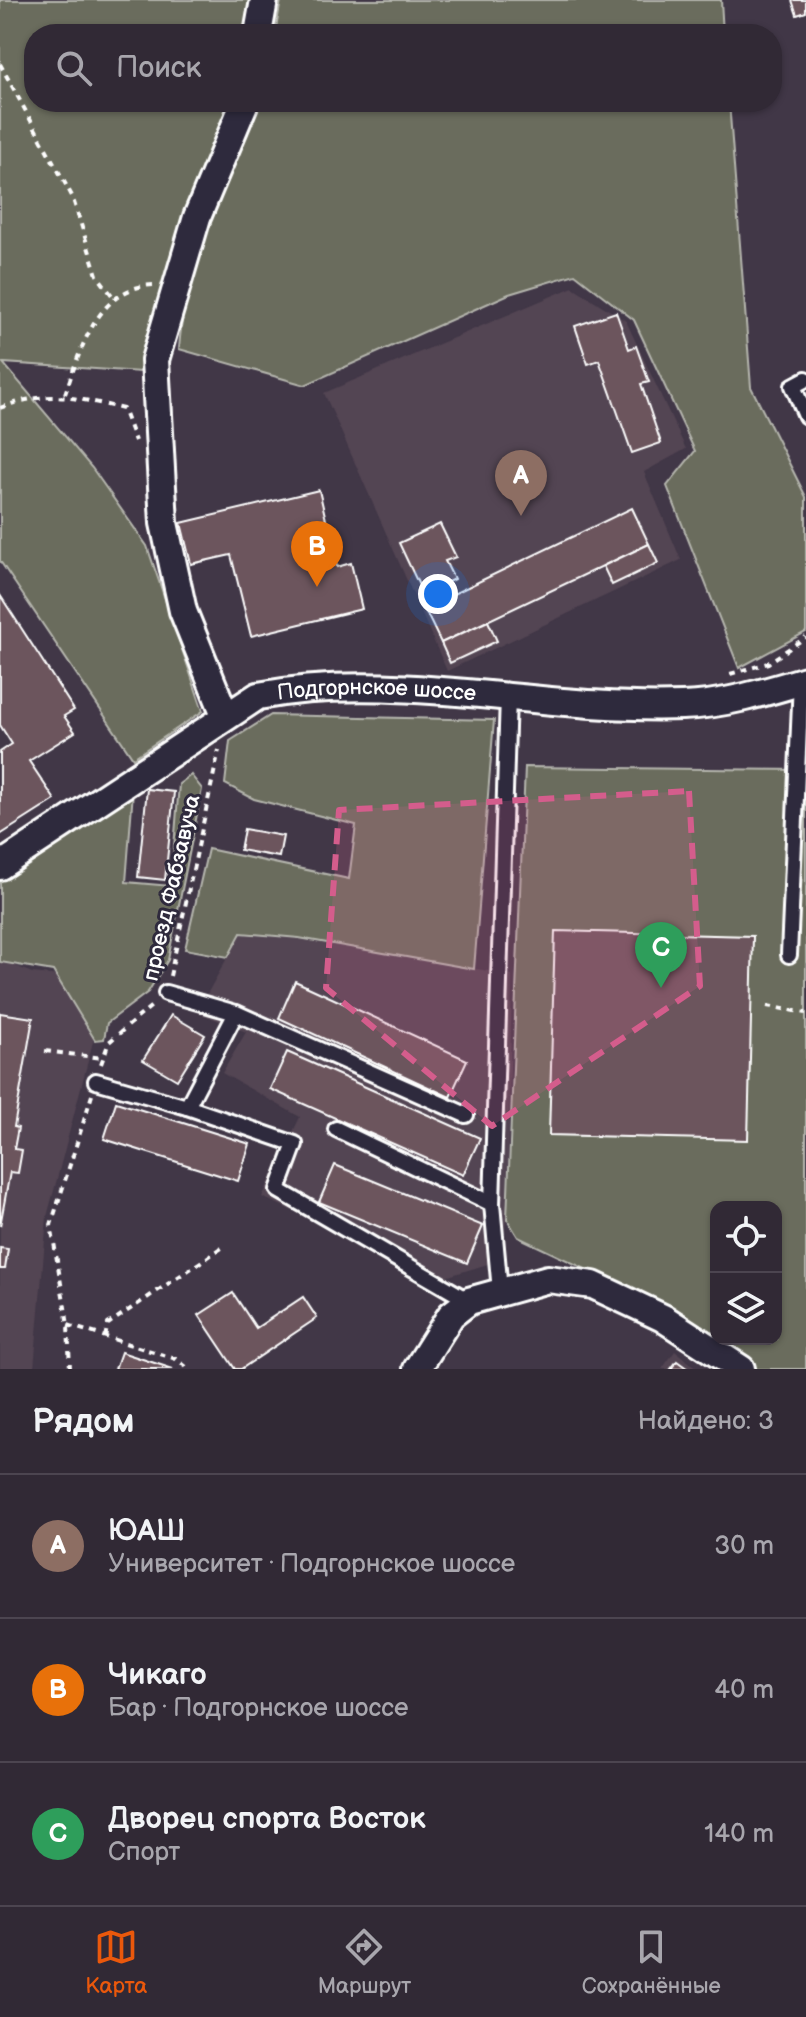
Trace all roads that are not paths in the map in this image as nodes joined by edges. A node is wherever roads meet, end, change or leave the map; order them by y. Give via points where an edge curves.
1 (264, 0) edge
2 (260, 24) edge
3 (241, 112) edge
4 (806, 379) edge
5 (806, 416) edge
6 (804, 680) edge
7 (508, 696) junction
8 (225, 715) junction
9 (0, 866) edge
10 (789, 955) dead end
11 (166, 993) road end
12 (236, 1013) junction
13 (96, 1081) road end
14 (187, 1107) junction
15 (466, 1115) dead end
16 (336, 1129) dead end
17 (492, 1204) junction
18 (500, 1291) junction
19 (469, 1301) junction
20 (417, 1369) edge
21 (741, 1369) edge

1 - 2 street
3 - 8 street via 197,217 155,360 164,523 183,611
4 - 5 lane via 793,386
6 - 7 street, Подгорнское шоссе via 682,706 592,705
6 - 10 lane
7 - 8 street, Подгорнское шоссе via 306,687 258,696
7 - 17 lane
8 - 9 street, Подгорнское шоссе
11 - 12 lane
12 - 14 lane
12 - 15 lane
13 - 14 lane
14 - 19 lane via 295,1144 278,1190
16 - 17 lane
17 - 18 lane
18 - 19 street
18 - 21 street via 548,1279 593,1285 663,1318
19 - 20 street via 451,1315

